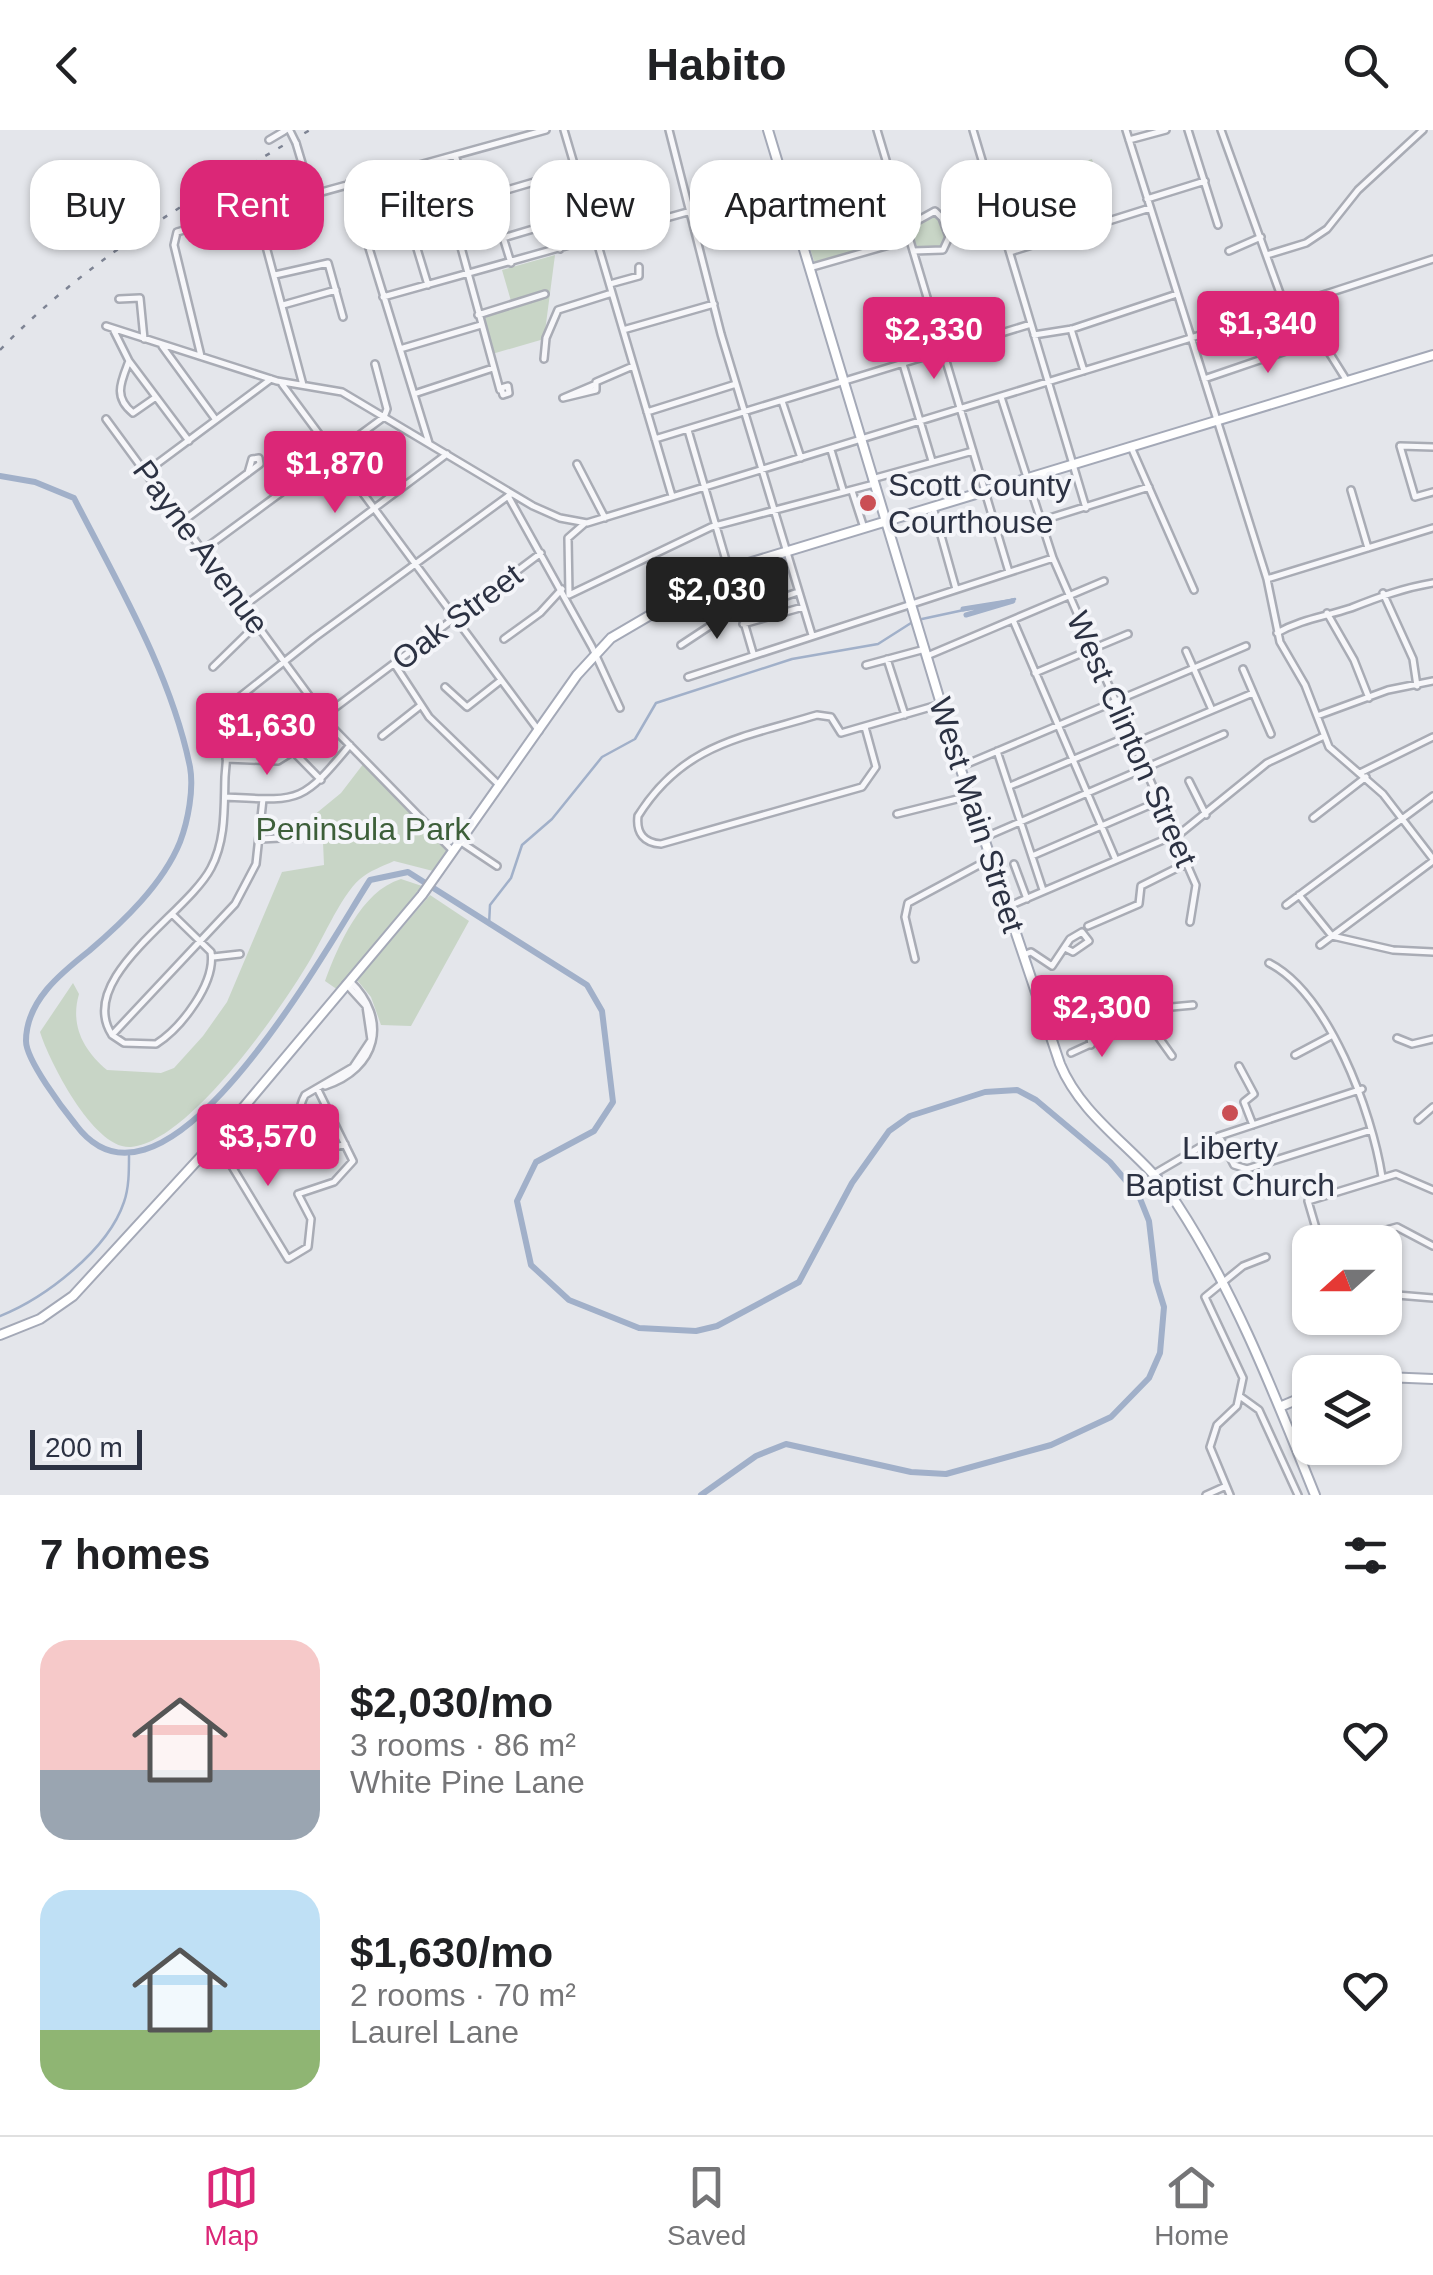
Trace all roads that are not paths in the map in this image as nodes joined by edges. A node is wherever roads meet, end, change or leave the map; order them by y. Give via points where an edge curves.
1 (288, 130) edge
2 (546, 130) edge
3 (564, 130) edge
4 (669, 130) edge
5 (768, 130) edge
6 (877, 130) edge
7 (972, 130) edge
8 (1126, 130) edge
9 (1166, 130) edge
10 (1188, 130) edge
11 (1221, 130) edge
12 (1423, 130) edge
13 (269, 140) dead end
14 (1129, 140) junction
15 (455, 155) junction
16 (301, 160) edge
17 (436, 160) edge
18 (457, 160) edge
19 (572, 160) edge
20 (777, 160) edge
21 (886, 160) edge
22 (1205, 181) junction
23 (1148, 199) junction
24 (690, 202) edge
25 (1150, 208) junction
26 (921, 216) edge
27 (1218, 225) dead end
28 (180, 233) edge
29 (1261, 237) junction
30 (268, 250) edge
31 (369, 250) edge
32 (417, 250) edge
33 (461, 250) edge
34 (507, 250) edge
35 (556, 250) edge
36 (600, 250) edge
37 (702, 250) edge
38 (804, 250) edge
39 (872, 250) edge
40 (1229, 250) dead end
41 (914, 251) joint
42 (1010, 252) junction
43 (1267, 255) junction
44 (1433, 258) edge
45 (511, 263) junction
46 (640, 267) dead end
47 (809, 268) junction
48 (275, 275) junction
49 (468, 275) junction
50 (610, 284) junction
51 (428, 285) junction
52 (336, 290) junction
53 (612, 293) junction
54 (545, 294) dead end
55 (1177, 294) junction
56 (383, 297) junction
57 (119, 299) dead end
58 (1297, 302) junction
59 (714, 304) junction
60 (283, 305) junction
61 (1285, 307) junction
62 (478, 315) junction
63 (343, 317) dead end
64 (1031, 324) junction
65 (481, 325) junction
66 (106, 326) dead end
67 (1071, 329) junction
68 (623, 330) junction
69 (114, 331) junction
70 (1034, 334) junction
71 (1191, 338) junction
72 (144, 339) junction
73 (1322, 339) junction
74 (162, 344) junction
75 (400, 349) junction
76 (943, 352) junction
77 (1433, 355) edge
78 (201, 356) junction
79 (544, 359) dead end
80 (129, 361) junction
81 (375, 364) dead end
82 (903, 364) junction
83 (633, 366) junction
84 (493, 368) junction
85 (1084, 371) junction
86 (271, 379) junction
87 (1204, 379) junction
88 (1347, 381) junction
89 (280, 382) junction
90 (843, 382) junction
91 (1049, 382) junction
92 (596, 384) junction
93 (736, 384) junction
94 (303, 386) junction
95 (500, 390) dead end
96 (414, 394) junction
97 (156, 397) junction
98 (1001, 397) junction
99 (782, 401) junction
100 (960, 409) junction
101 (647, 412) junction
102 (745, 412) junction
103 (384, 417) junction
104 (106, 419) dead end
105 (216, 420) junction
106 (1217, 420) junction
107 (919, 422) junction
108 (688, 429) junction
109 (655, 439) junction
110 (189, 440) junction
111 (860, 440) junction
112 (429, 444) junction
113 (1131, 447) junction
114 (1433, 447) edge
115 (831, 449) junction
116 (973, 450) junction
117 (333, 454) junction
118 (447, 454) junction
119 (801, 458) junction
120 (932, 460) junction
121 (577, 464) dead end
122 (1074, 464) junction
123 (762, 470) junction
124 (146, 472) junction
125 (248, 473) dead end
126 (1026, 479) junction
127 (873, 482) junction
128 (1149, 487) junction
129 (704, 488) junction
130 (844, 490) junction
131 (985, 490) junction
132 (1351, 490) dead end
133 (852, 491) junction
134 (1433, 492) edge
135 (510, 495) junction
136 (672, 497) junction
137 (933, 506) junction
138 (1086, 508) junction
139 (373, 509) junction
140 (774, 509) junction
141 (605, 518) junction
142 (1040, 521) junction
143 (182, 522) junction
144 (572, 522) junction
145 (886, 522) junction
146 (587, 523) junction
147 (715, 526) junction
148 (864, 528) junction
149 (1433, 528) edge
150 (570, 533) junction
151 (1368, 548) junction
152 (203, 550) junction
153 (541, 552) junction
154 (786, 552) junction
155 (1053, 558) junction
156 (415, 566) junction
157 (728, 570) junction
158 (1009, 572) junction
159 (1267, 579) junction
160 (1104, 581) dead end
161 (1433, 583) edge
162 (956, 588) junction
163 (562, 589) junction
164 (1194, 590) dead end
165 (798, 592) junction
166 (1383, 593) junction
167 (1069, 596) junction
168 (569, 599) junction
169 (911, 603) junction
170 (244, 606) junction
171 (803, 607) junction
172 (739, 611) junction
173 (1326, 613) junction
174 (454, 618) junction
175 (1013, 620) junction
176 (257, 624) junction
177 (743, 624) junction
178 (1277, 633) junction
179 (1128, 634) dead end
180 (812, 635) junction
181 (504, 639) dead end
182 (681, 645) dead end
183 (1246, 646) dead end
184 (1092, 649) junction
185 (1186, 651) dead end
186 (926, 652) junction
187 (595, 653) junction
188 (753, 654) junction
189 (887, 659) junction
190 (286, 662) junction
191 (395, 664) junction
192 (866, 665) dead end
193 (212, 666) dead end
194 (1193, 669) junction
195 (1243, 669) dead end
196 (1036, 673) junction
197 (688, 677) dead end
198 (500, 681) junction
199 (1433, 682) edge
200 (445, 686) dead end
201 (1417, 686) junction
202 (1253, 693) junction
203 (1369, 698) junction
204 (216, 702) dead end
205 (1114, 702) junction
206 (941, 704) junction
207 (420, 706) junction
208 (620, 708) dead end
209 (1212, 710) junction
210 (222, 711) junction
211 (324, 716) junction
212 (905, 716) junction
213 (1316, 716) junction
214 (1059, 726) junction
215 (864, 727) junction
216 (539, 731) junction
217 (275, 733) dead end
218 (1224, 734) dead end
219 (1271, 734) dead end
220 (382, 736) dead end
221 (1129, 736) junction
222 (1323, 737) junction
223 (1433, 737) edge
224 (1132, 744) junction
225 (350, 746) junction
226 (294, 751) junction
227 (998, 751) junction
228 (1073, 758) junction
229 (226, 759) junction
230 (960, 767) junction
231 (1143, 769) junction
232 (1363, 775) junction
233 (321, 780) junction
234 (1189, 781) dead end
235 (501, 786) junction
236 (1010, 786) junction
237 (1088, 792) junction
238 (969, 796) junction
239 (1433, 796) edge
240 (224, 797) junction
241 (263, 799) junction
242 (1157, 802) junction
243 (897, 814) dead end
244 (1206, 816) junction
245 (1313, 818) dead end
246 (1402, 818) junction
247 (1021, 822) junction
248 (1102, 826) junction
249 (1172, 835) junction
250 (317, 836) dead end
251 (983, 838) junction
252 (261, 839) junction
253 (462, 842) junction
254 (454, 852) junction
255 (1032, 856) junction
256 (990, 859) junction
257 (1116, 860) junction
258 (1433, 860) edge
259 (1014, 864) dead end
260 (1185, 864) junction
261 (497, 866) dead end
262 (1044, 892) junction
263 (1299, 895) junction
264 (1027, 899) junction
265 (1286, 905) dead end
266 (1006, 907) junction
267 (173, 915) junction
268 (1190, 922) dead end
269 (1088, 926) dead end
270 (1332, 936) junction
271 (201, 942) junction
272 (1320, 945) dead end
273 (1065, 948) junction
274 (1433, 952) edge
275 (240, 954) dead end
276 (1023, 955) junction
277 (212, 957) junction
278 (914, 958) dead end
279 (1269, 963) dead end
280 (347, 982) junction
281 (1193, 1006) dead end
282 (1143, 1007) junction
283 (1088, 1017) junction
284 (1044, 1019) junction
285 (1117, 1032) dead end
286 (112, 1035) junction
287 (1331, 1036) junction
288 (1397, 1038) dead end
289 (1433, 1038) edge
290 (1091, 1045) junction
291 (1071, 1053) dead end
292 (1295, 1055) dead end
293 (1172, 1056) dead end
294 (1239, 1066) dead end
295 (317, 1088) junction
296 (1362, 1089) junction
297 (1433, 1107) edge
298 (1418, 1120) dead end
299 (1253, 1124) junction
300 (1372, 1130) junction
301 (1219, 1136) junction
302 (216, 1140) junction
303 (345, 1144) junction
304 (1154, 1174) junction
305 (1382, 1177) junction
306 (1433, 1190) edge
307 (1315, 1225) edge
308 (1402, 1230) edge
309 (1433, 1246) edge
310 (1266, 1256) dead end
311 (1220, 1285) junction
312 (1402, 1295) edge
313 (1433, 1298) edge
314 (0, 1335) edge
315 (1402, 1377) edge
316 (1433, 1379) edge
317 (1241, 1398) junction
318 (1292, 1402) edge
319 (1282, 1406) junction
320 (1226, 1486) junction
321 (1206, 1495) edge
322 (1230, 1495) edge
323 (1298, 1495) edge
324 (1316, 1495) edge

1 - 13 street
1 - 16 street, bridge
2 - 15 street
3 - 19 street
4 - 24 street
5 - 20 main road, West Main Street
6 - 21 street
7 - 42 street
8 - 14 street
9 - 14 street
10 - 22 street
11 - 29 street
12 - 43 street via 1327,229
14 - 23 street
15 - 17 street
15 - 18 street
22 - 23 street
22 - 27 street
23 - 25 street
25 - 42 street
25 - 55 street
26 - 41 street via 935,211 942,218 948,247
28 - 78 street via 174,235
29 - 40 street
29 - 43 street
30 - 48 street
31 - 56 street
32 - 51 street
33 - 49 street
34 - 45 street
35 - 45 street
36 - 50 street
37 - 59 street
38 - 47 main road, West Main Street
39 - 47 street
41 - 76 street
42 - 64 street
43 - 61 street
44 - 58 street
45 - 49 street
46 - 50 street via 640,276
47 - 90 main road, West Main Street
48 - 52 street via 328,263
48 - 60 street
49 - 51 street
49 - 62 street
50 - 53 street
51 - 56 street
52 - 60 street
52 - 63 street
53 - 68 street
53 - 79 street via 558,310
54 - 62 street
55 - 67 street
55 - 71 street
56 - 75 street
57 - 72 street via 140,298
58 - 61 street
58 - 73 street
59 - 68 street
59 - 93 street
60 - 94 street
61 - 71 street
62 - 65 street
64 - 70 street
64 - 76 street
65 - 75 street
65 - 84 street
66 - 69 street
67 - 70 street
67 - 85 street
68 - 83 street
69 - 72 street
69 - 80 street
70 - 91 street
71 - 85 street
71 - 87 street
72 - 74 street
73 - 87 street
73 - 88 street
74 - 78 street
74 - 105 street
75 - 96 street
76 - 82 street
76 - 100 street
77 - 88 main road
78 - 86 street
80 - 97 street
80 - 97 street via 119,392 123,404 132,413
81 - 103 street
82 - 90 street
82 - 107 street
83 - 92 street
83 - 101 street
84 - 95 street
84 - 96 street
85 - 91 street
86 - 89 street
86 - 105 street
87 - 106 street
88 - 106 main road
89 - 94 street
89 - 117 street
90 - 99 street
90 - 111 main road, West Main Street
91 - 98 street
91 - 122 street
92 - 92 street via 565,395 563,398 591,394
93 - 101 street
93 - 102 street
94 - 103 street via 342,392
96 - 112 street
97 - 110 street
98 - 100 street
98 - 126 street, West Clinton Street
99 - 102 street
99 - 119 street
100 - 107 street
100 - 116 street
101 - 109 street
102 - 108 street
102 - 123 street
103 - 112 street
103 - 117 street
104 - 124 street, Payne Avenue
105 - 110 street
106 - 113 main road
106 - 159 street
107 - 111 street
107 - 120 street
108 - 109 street
108 - 129 street
109 - 136 street
110 - 124 street
111 - 115 street
111 - 127 main road, West Main Street
112 - 118 street
113 - 122 main road
113 - 128 street
114 - 134 street via 1400,446 1415,498
115 - 119 street
115 - 130 street
116 - 120 street
116 - 131 street
117 - 139 street
117 - 152 street
118 - 135 street
118 - 139 street
119 - 123 street
120 - 127 street
121 - 141 street
122 - 126 main road
122 - 138 street
123 - 129 street
123 - 140 street
124 - 143 street, Payne Avenue
125 - 143 street
126 - 131 main road
126 - 142 street, West Clinton Street
127 - 133 street
127 - 145 main road, West Main Street
128 - 138 street
128 - 164 street
129 - 136 street
129 - 147 street
130 - 133 street
130 - 140 street
131 - 137 main road
131 - 158 street
132 - 151 street
133 - 148 street
135 - 144 street
135 - 153 street
135 - 156 street
136 - 141 street
137 - 145 main road
137 - 162 street
138 - 142 street
139 - 156 street
139 - 170 street
140 - 147 street
140 - 154 street
141 - 146 street
142 - 155 street, West Clinton Street
143 - 152 street, Payne Avenue
144 - 146 street
144 - 150 street
145 - 148 main road
145 - 169 main road, West Main Street
146 - 150 street
147 - 157 street
147 - 168 street
148 - 154 main road
149 - 151 street
150 - 168 street
151 - 159 street
152 - 170 street, Payne Avenue
153 - 163 street
153 - 174 street, Oak Street
154 - 157 main road
154 - 165 street
155 - 158 street
155 - 167 street, West Clinton Street
156 - 174 street
156 - 190 street
157 - 172 street
157 - 187 main road
158 - 162 street
159 - 178 street
160 - 167 street
161 - 166 street
162 - 169 street
163 - 168 street
163 - 181 street
165 - 171 street
165 - 172 street
166 - 173 street
166 - 201 street via 1413,659
167 - 175 street
167 - 184 street, West Clinton Street
168 - 187 street
169 - 180 street
169 - 186 main road, West Main Street
170 - 176 street, Payne Avenue
171 - 177 street
171 - 180 street
172 - 177 street
172 - 182 street
173 - 178 street
173 - 203 street
174 - 191 street, Oak Street
174 - 198 street
175 - 186 street
175 - 196 street
176 - 190 street, Payne Avenue
176 - 193 street
177 - 188 street
178 - 213 street
179 - 184 street
180 - 188 street
183 - 194 street
184 - 196 street
184 - 205 street, West Clinton Street
185 - 194 street
186 - 189 street
186 - 206 main road, West Main Street
187 - 208 street
187 - 216 main road
188 - 197 street
189 - 192 street
189 - 212 street
190 - 210 street
190 - 211 street, Payne Avenue
191 - 207 street
191 - 211 street, Oak Street
194 - 205 street
194 - 209 street
195 - 202 street
196 - 214 street
198 - 200 street via 467,707
198 - 216 street
199 - 201 street
201 - 203 street
202 - 209 street
202 - 219 street
203 - 213 street
204 - 210 street
205 - 214 street
205 - 221 street, West Clinton Street
206 - 212 street
206 - 230 main road, West Main Street
207 - 220 street
207 - 235 street
209 - 224 street
210 - 229 street via 228,722
211 - 225 street, Payne Avenue
212 - 215 street
213 - 222 street
214 - 227 street
214 - 228 street
215 - 215 street via 876,767 862,788 662,844 639,832 638,816 654,794 705,749 817,715 830,717 841,734
216 - 235 main road
217 - 226 street
218 - 231 street
221 - 224 street, West Clinton Street
221 - 228 street
222 - 232 street
222 - 244 street via 1267,763
223 - 232 street
224 - 231 street, West Clinton Street
225 - 233 street
225 - 254 street, Payne Avenue
226 - 229 street via 278,761
226 - 233 street
227 - 230 street
227 - 236 street
228 - 236 street
228 - 237 street
229 - 240 street
230 - 238 main road, West Main Street
231 - 237 street
231 - 242 street, West Clinton Street
232 - 245 street
232 - 246 street
233 - 241 street via 294,798
234 - 244 street
235 - 253 main road
236 - 247 street
237 - 247 street
237 - 248 street
238 - 243 street
238 - 251 main road, West Main Street
239 - 246 street
240 - 241 street
240 - 267 street via 214,862
241 - 252 street
242 - 248 street
242 - 249 street, West Clinton Street
244 - 249 street
246 - 258 street
246 - 263 street
247 - 251 street
247 - 255 street
248 - 255 street
248 - 257 street
249 - 257 street
249 - 260 street, West Clinton Street
250 - 252 street
251 - 256 main road, West Main Street
252 - 271 street via 236,904
253 - 254 main road
253 - 261 street
254 - 280 main road
255 - 262 street
256 - 266 main road, West Main Street
256 - 278 street via 908,903
257 - 262 street
258 - 270 street
259 - 264 street
260 - 268 street, West Clinton Street via 1197,889
260 - 269 street via 1140,886 1139,904
262 - 264 street
263 - 265 street
263 - 270 street
264 - 266 street
266 - 276 main road, West Main Street
267 - 271 street
267 - 286 street via 108,983 106,1025
270 - 272 street
270 - 274 street
271 - 277 street
271 - 286 street
273 - 273 street via 1078,932 1085,933 1089,941 1072,952
273 - 276 street via 1052,966 1030,952
275 - 277 street
276 - 284 main road, West Main Street
277 - 286 street via 210,974 163,1040 124,1043
279 - 287 street via 1296,979
280 - 295 street via 372,1010 374,1041 359,1068
280 - 302 main road
281 - 282 street
282 - 283 street
282 - 293 street
283 - 284 street
283 - 290 street
284 - 304 main road, West Main Street via 1077,1096
285 - 290 street
287 - 292 street
287 - 296 street
288 - 289 street via 1412,1044
290 - 291 street
294 - 299 street via 1254,1094 1244,1102
295 - 303 street
295 - 303 street via 302,1099 304,1134 322,1148
296 - 299 street
296 - 300 street
297 - 298 street
299 - 301 street
300 - 301 street via 1248,1169 1234,1165
300 - 305 street
301 - 304 street
302 - 303 street via 288,1259 308,1247 311,1218 298,1194 334,1182 352,1164
302 - 314 main road via 73,1296
304 - 311 main road, West Main Street
305 - 306 street via 1402,1175
305 - 307 street via 1308,1201
308 - 309 street
310 - 311 street
311 - 317 street via 1205,1297 1242,1371
311 - 319 main road, West Main Street
312 - 313 street
315 - 316 main road
317 - 320 street via 1211,1440
317 - 323 street via 1264,1418
318 - 319 main road
319 - 324 main road, West Main Street
320 - 321 street
320 - 322 street

